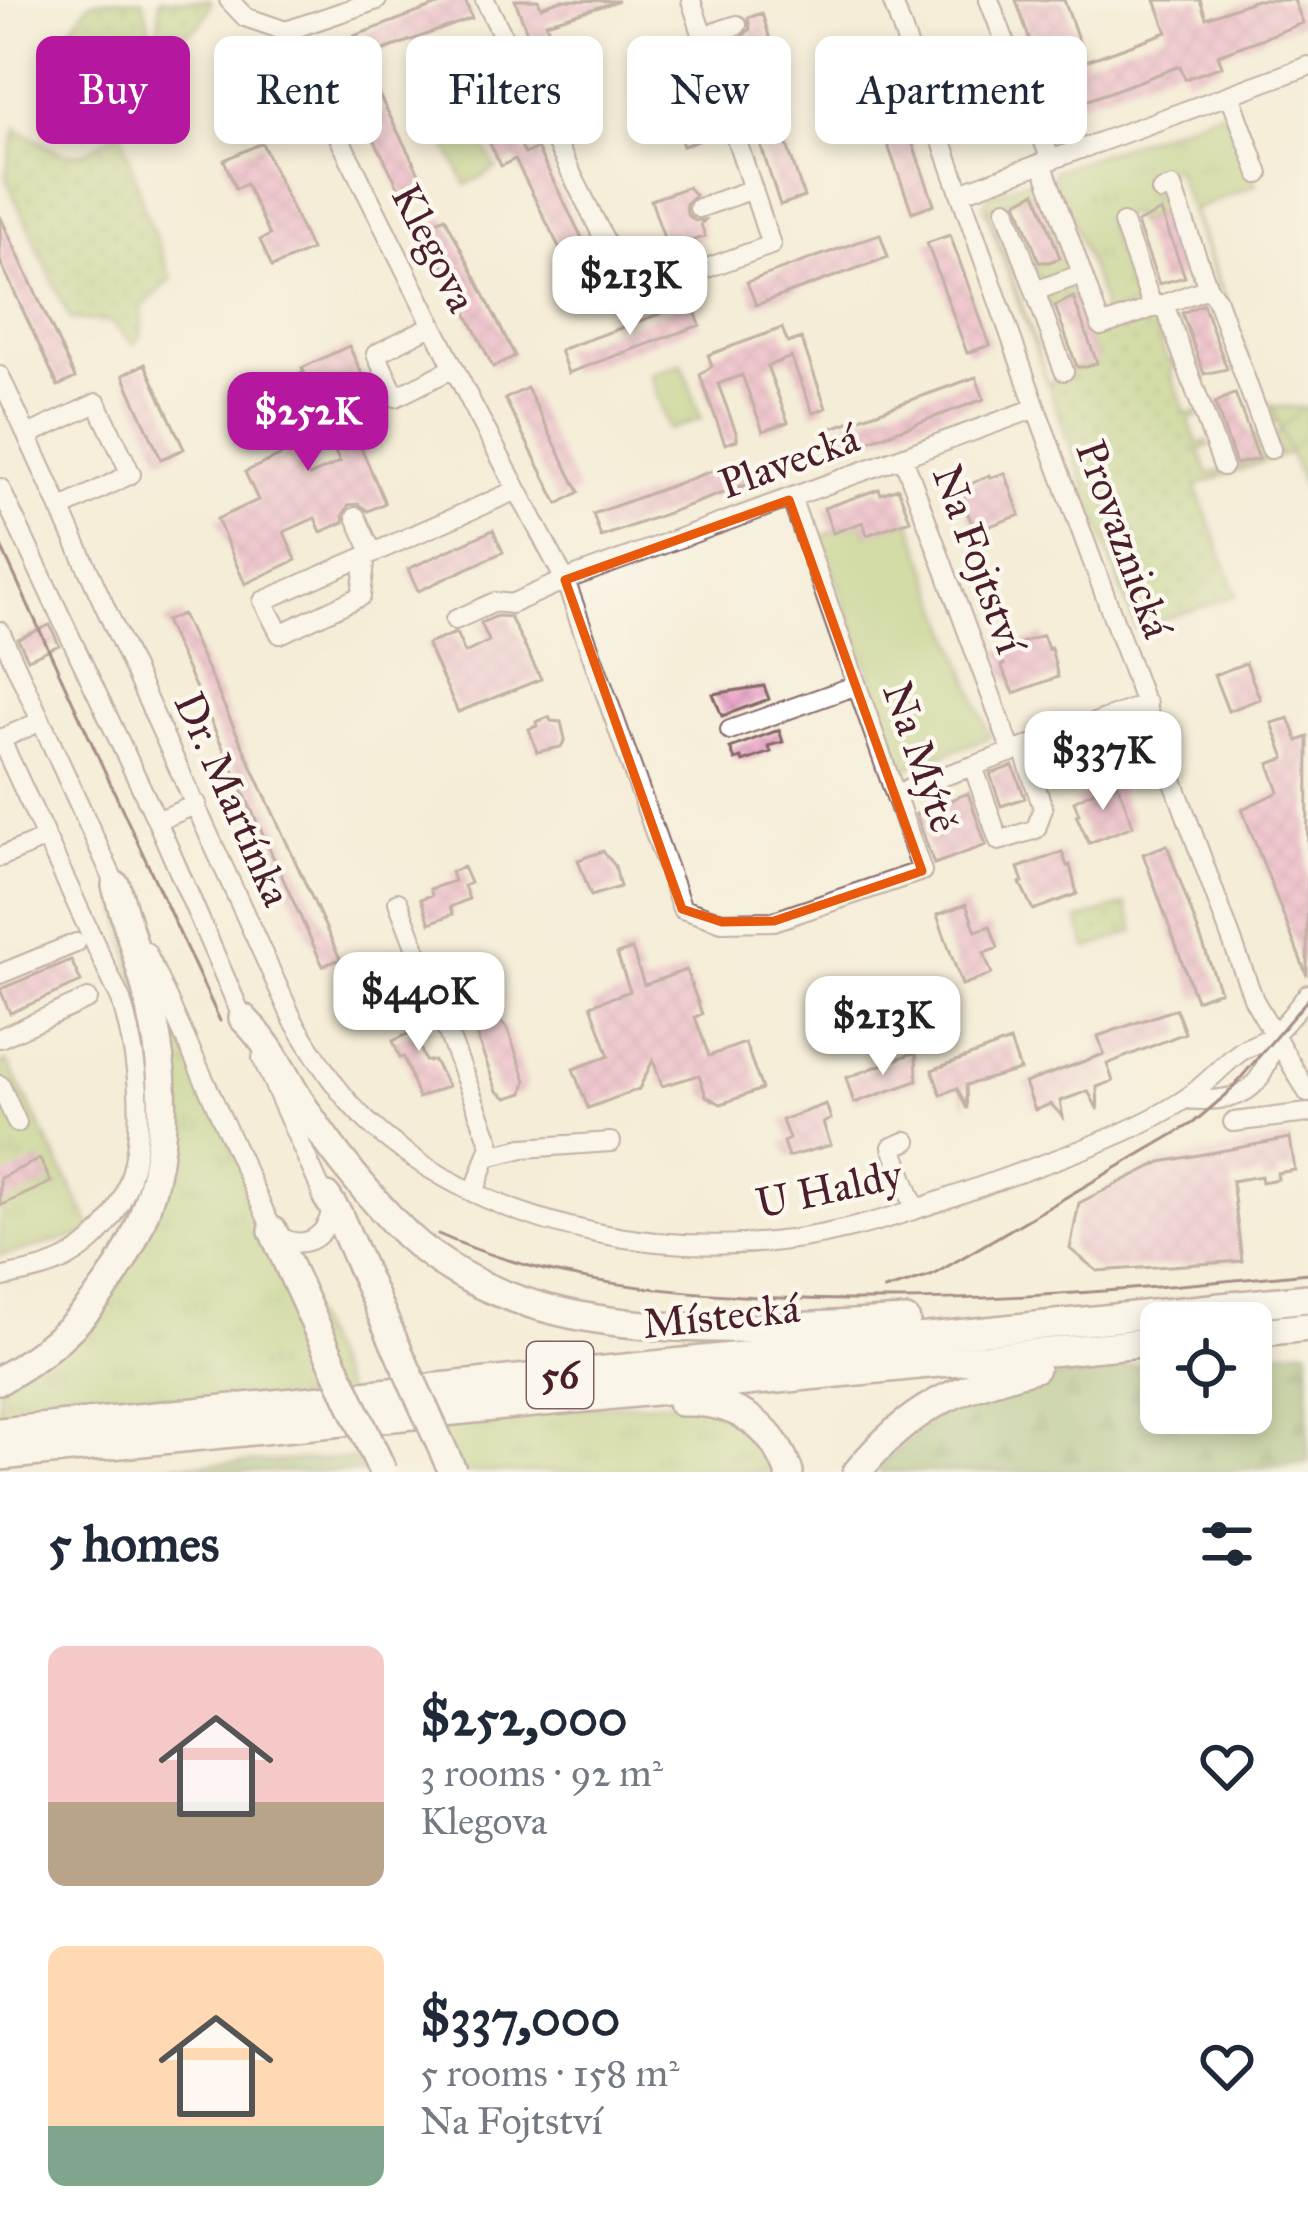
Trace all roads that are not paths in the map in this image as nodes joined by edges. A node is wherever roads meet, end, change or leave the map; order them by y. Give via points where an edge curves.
1 (230, 0) edge
2 (377, 0) edge
3 (485, 0) edge
4 (691, 0) edge
5 (892, 0) edge
6 (989, 0) edge
7 (737, 25) dead end
8 (286, 31) junction
9 (702, 36) edge
10 (714, 36) edge
11 (1307, 70) edge
12 (1230, 94) junction
13 (738, 144) edge
14 (1047, 161) junction
15 (1258, 174) dead end
16 (753, 189) junction
17 (1161, 191) dead end
18 (963, 192) junction
19 (699, 208) dead end
20 (1006, 209) dead end
21 (1123, 223) dead end
22 (1082, 274) junction
23 (1208, 288) junction
24 (1035, 291) junction
25 (1159, 306) junction
26 (433, 325) junction
27 (454, 368) junction
28 (1064, 371) dead end
29 (0, 376) edge
30 (1036, 408) junction
31 (28, 435) junction
32 (1271, 449) dead end
33 (903, 457) junction
34 (1223, 466) dead end
35 (0, 488) edge
36 (517, 490) junction
37 (792, 500) junction
38 (62, 508) junction
39 (356, 517) dead end
40 (369, 554) junction
41 (565, 580) junction
42 (455, 620) dead end
43 (0, 631) edge
44 (857, 685) junction
45 (1147, 704) junction
46 (41, 722) junction
47 (730, 730) dead end
48 (0, 739) edge
49 (1017, 751) junction
50 (973, 766) junction
51 (909, 788) dead end
52 (197, 803) junction
53 (157, 821) junction
54 (46, 838) junction
55 (0, 857) edge
56 (116, 886) junction
57 (398, 902) dead end
58 (682, 909) joint
59 (76, 943) dead end
60 (0, 974) edge
61 (1308, 994) edge
62 (88, 999) dead end
63 (243, 1018) junction
64 (1273, 1035) junction
65 (0, 1037) edge
66 (0, 1084) edge
67 (1308, 1094) edge
68 (1185, 1099) junction
69 (1308, 1113) edge
70 (1233, 1122) dead end
71 (17, 1123) dead end
72 (611, 1142) dead end
73 (891, 1147) dead end
74 (487, 1157) junction
75 (474, 1192) junction
76 (327, 1197) junction
77 (915, 1209) junction
78 (273, 1231) junction
79 (0, 1278) edge
80 (1308, 1298) edge
81 (1120, 1315) junction
82 (1308, 1327) edge
83 (1272, 1331) edge
84 (1140, 1344) edge
85 (1129, 1345) junction
86 (0, 1380) edge
87 (491, 1408) junction
88 (0, 1432) edge
89 (0, 1456) edge
90 (382, 1472) edge
91 (453, 1472) edge
92 (789, 1472) edge
93 (857, 1472) edge

1 - 8 street via 255,22
2 - 8 street
3 - 16 street via 632,296 771,245
4 - 9 street
5 - 18 street, Provaznická
6 - 14 street
7 - 10 street
8 - 26 street, Klegova
11 - 12 street
12 - 14 street
12 - 15 street
13 - 16 street
14 - 18 street
14 - 22 street
16 - 19 street
17 - 23 street via 1172,187
18 - 30 street, Provaznická
20 - 24 street
21 - 25 street
22 - 24 street
22 - 25 street via 1101,326
23 - 25 street
23 - 32 street
24 - 28 street
25 - 34 street
26 - 27 street, Klegova
26 - 27 street via 376,354 395,397
27 - 36 street, Klegova
29 - 31 street, Dr. Martínka
30 - 33 street, Plavecká
30 - 45 street, Provaznická
31 - 38 street, Dr. Martínka
31 - 38 street via 98,403 131,474
33 - 37 street, Plavecká
33 - 49 street, Na Fojtství
35 - 53 street, Dr. Martínka
36 - 40 street
36 - 41 street, Klegova
37 - 41 street, Plavecká
37 - 44 street, Na Mýtě
38 - 52 street, Dr. Martínka
39 - 40 street
40 - 40 street via 263,601 280,634 361,596
41 - 42 street, Plavecká
41 - 58 street, Klegova
43 - 46 street
44 - 47 street
44 - 58 street, Na Mýtě via 922,871 774,921 722,922
45 - 49 street
45 - 64 street, Provaznická
46 - 48 street
46 - 56 street
48 - 54 street
49 - 50 street
49 - 50 street, Na Fojtství via 1043,808 1036,829 999,841
50 - 51 street
52 - 53 street
52 - 75 street, Dr. Martínka via 293,1020 333,1085 416,1161
53 - 63 street, Dr. Martínka
54 - 55 street
54 - 79 street via 130,1028 140,1129 118,1204 95,1237 68,1258
56 - 78 street
56 - 86 highway via 159,1053 161,1133 149,1196 127,1256 87,1314
57 - 74 street via 491,1145
59 - 60 street
61 - 64 street
62 - 65 street
63 - 76 street, Dr. Martínka
63 - 81 highway, 56 via 397,1226 472,1278 537,1304 680,1328
64 - 67 street, Provaznická
64 - 68 street, U Haldy via 1242,1050
64 - 68 street, U Haldy via 1269,1063 1245,1093
66 - 71 street
68 - 77 street, U Haldy via 1073,1154
69 - 70 street
72 - 74 street
73 - 77 street
74 - 75 street
75 - 77 street, U Haldy via 556,1222 644,1243 700,1246 844,1230
76 - 78 street via 329,1220 314,1239 290,1242
76 - 91 highway, bridge
78 - 90 highway, bridge
80 - 81 highway, Místecká / 56
81 - 88 highway, Místecká / 56
82 - 83 highway
84 - 85 highway, Místecká / 56
85 - 87 highway, Místecká / 56
85 - 93 highway, 56 via 938,1399
87 - 89 highway, Místecká / 56
87 - 92 highway, 56 via 710,1402 760,1424

